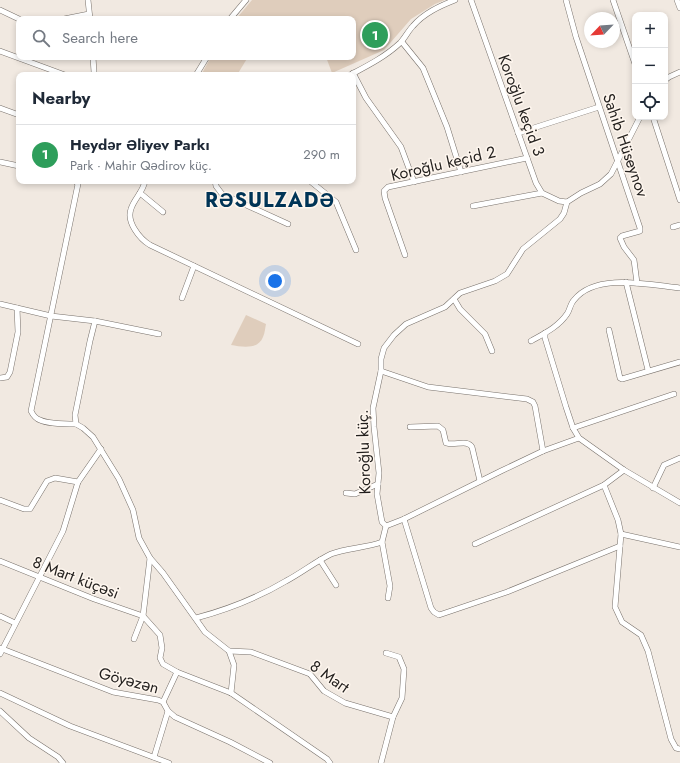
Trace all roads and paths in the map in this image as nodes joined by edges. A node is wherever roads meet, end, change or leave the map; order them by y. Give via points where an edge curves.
1 (88, 0) edge
2 (246, 0) edge
3 (455, 0) edge
4 (471, 0) edge
5 (566, 0) edge
6 (613, 0) edge
7 (677, 0) edge
8 (680, 8) edge
9 (0, 10) edge
10 (90, 16) edge
11 (233, 16) edge
12 (16, 18) edge
13 (402, 42) junction
14 (0, 51) edge
15 (632, 55) edge
16 (16, 57) edge
17 (24, 60) edge
18 (93, 60) edge
19 (205, 60) edge
20 (56, 72) edge
21 (94, 72) edge
22 (198, 72) edge
23 (355, 72) edge
24 (680, 72) edge
25 (668, 78) edge
26 (356, 82) edge
27 (599, 106) junction
28 (0, 108) edge
29 (16, 114) edge
30 (638, 120) edge
31 (654, 120) edge
32 (518, 133) junction
33 (527, 158) junction
34 (618, 161) junction
35 (0, 162) edge
36 (16, 165) edge
37 (460, 172) junction
38 (414, 182) junction
39 (78, 184) edge
40 (145, 184) edge
41 (216, 184) edge
42 (314, 184) edge
43 (542, 193) junction
44 (140, 194) junction
45 (680, 200) edge
46 (567, 202) junction
47 (473, 206) dead end
48 (163, 212) dead end
49 (288, 224) dead end
50 (680, 225) edge
51 (673, 227) dead end
52 (356, 250) dead end
53 (405, 255) dead end
54 (194, 266) junction
55 (626, 282) junction
56 (637, 283) junction
57 (680, 288) edge
58 (182, 298) dead end
59 (454, 299) junction
60 (0, 304) edge
61 (17, 308) junction
62 (51, 316) junction
63 (95, 321) junction
64 (609, 330) dead end
65 (545, 333) junction
66 (159, 334) dead end
67 (530, 341) dead end
68 (358, 344) dead end
69 (492, 350) dead end
70 (680, 362) edge
71 (648, 370) junction
72 (381, 371) junction
73 (0, 378) edge
74 (674, 394) dead end
75 (76, 424) junction
76 (410, 427) dead end
77 (573, 428) junction
78 (578, 438) junction
79 (101, 449) junction
80 (543, 451) junction
81 (680, 458) edge
82 (624, 470) junction
83 (480, 481) junction
84 (78, 482) junction
85 (378, 484) junction
86 (604, 486) junction
87 (653, 488) junction
88 (346, 493) dead end
89 (0, 500) edge
90 (680, 503) edge
91 (404, 519) junction
92 (386, 526) junction
93 (621, 534) junction
94 (382, 542) junction
95 (475, 544) dead end
96 (620, 546) junction
97 (680, 547) edge
98 (150, 558) junction
99 (320, 560) junction
100 (0, 561) edge
101 (40, 577) junction
102 (336, 585) dead end
103 (388, 598) dead end
104 (0, 616) edge
105 (143, 616) junction
106 (196, 618) junction
107 (15, 623) junction
108 (134, 639) dead end
109 (1, 651) edge
110 (229, 651) junction
111 (386, 653) dead end
112 (177, 672) junction
113 (0, 693) edge
114 (231, 693) junction
115 (163, 702) junction
116 (0, 711) edge
117 (168, 711) junction
118 (393, 717) junction
119 (680, 750) edge
120 (154, 757) junction
121 (63, 763) edge
122 (169, 763) edge
123 (270, 763) edge
124 (330, 763) edge
125 (381, 763) edge

1 - 10 street
2 - 11 street
3 - 13 street via 422,17 412,26
4 - 32 street, Koroğlu keçid 3
5 - 27 street, Sahib Hüseynov
6 - 15 street
7 - 8 street
9 - 12 street
13 - 23 street
13 - 37 street via 423,68 447,127
14 - 16 street
17 - 20 street
18 - 21 street
19 - 22 street
24 - 25 street
26 - 38 street via 400,147
27 - 32 street
27 - 34 street, Sahib Hüseynov
28 - 29 street
30 - 34 street
31 - 45 street
32 - 33 street, Koroğlu keçid 3
33 - 37 street, Koroğlu keçid 2
33 - 43 street, Koroğlu keçid 3
34 - 46 street via 611,174 600,184
34 - 56 street, Sahib Hüseynov via 640,228 640,231 620,238 634,260
35 - 36 street
37 - 38 street, Koroğlu keçid 2
38 - 53 street, Koroğlu keçid 2 via 384,191
39 - 62 street
40 - 44 street
41 - 49 street via 222,194
42 - 52 street via 336,202
43 - 46 street
43 - 47 street
44 - 48 street
44 - 54 street via 130,209 130,216 134,229 142,240
46 - 59 street, Koroğlu küç. via 560,219 523,249 507,274 460,293
50 - 51 street
54 - 58 street
54 - 68 street
55 - 56 street
55 - 65 street via 599,284 581,292 556,327
55 - 71 street
56 - 57 street
59 - 69 street via 460,309 485,334
59 - 72 street, Koroğlu küç. via 445,307 406,324 394,335 384,348
60 - 61 street
61 - 62 street
61 - 73 street via 18,332 10,372
62 - 63 street
62 - 75 street via 31,411 40,421
63 - 66 street
63 - 75 street via 75,415
64 - 71 street via 622,379
65 - 67 street
65 - 77 street
70 - 71 street
72 - 80 street via 428,387 527,399 535,406
72 - 85 street, Koroğlu küç. via 373,408
74 - 77 street
75 - 79 street via 93,437
76 - 83 street via 438,426 443,430 446,442 470,444
77 - 78 street
78 - 80 street
78 - 82 street
79 - 84 street, Göyəzən
79 - 98 street via 119,479 133,510 139,538
80 - 83 street
81 - 87 street via 664,465
82 - 86 street
82 - 87 street
83 - 91 street
84 - 89 street via 55,478 47,481 30,509
84 - 101 street, Göyəzən via 63,532
85 - 88 street via 355,494
85 - 92 street, Koroğlu küç. via 377,494 382,522
86 - 93 street
86 - 95 street
87 - 90 street
91 - 92 street
91 - 96 street via 431,608 439,615 507,592
92 - 94 street
93 - 96 street
93 - 97 street
94 - 99 street via 333,553
94 - 103 street via 390,586
96 - 119 street via 615,607 622,622 641,635 648,651 671,739
98 - 105 street, 8 Mart küçəsi
98 - 106 street
99 - 102 street
99 - 106 street via 286,582 224,610
100 - 101 street, 8 Mart küçəsi
101 - 105 street, 8 Mart küçəsi
101 - 107 street, Göyəzən
104 - 107 street
105 - 108 street, 8 Mart küçəsi
105 - 112 street, 8 Mart küçəsi via 160,635 160,658 163,664
106 - 110 street via 205,632
107 - 109 street, Göyəzən
109 - 115 street, Göyəzən via 113,692
110 - 114 street via 234,665
110 - 118 street, 8 Mart via 251,652 310,674 324,691 345,703
111 - 118 street via 399,657 404,670 402,698
112 - 114 street, Göyəzən
112 - 115 street, Göyəzən
113 - 120 street via 70,726
114 - 124 street, Göyəzən
115 - 117 street
116 - 121 street via 29,738 58,756
117 - 120 street
117 - 123 street via 175,717
118 - 125 street
120 - 122 street

